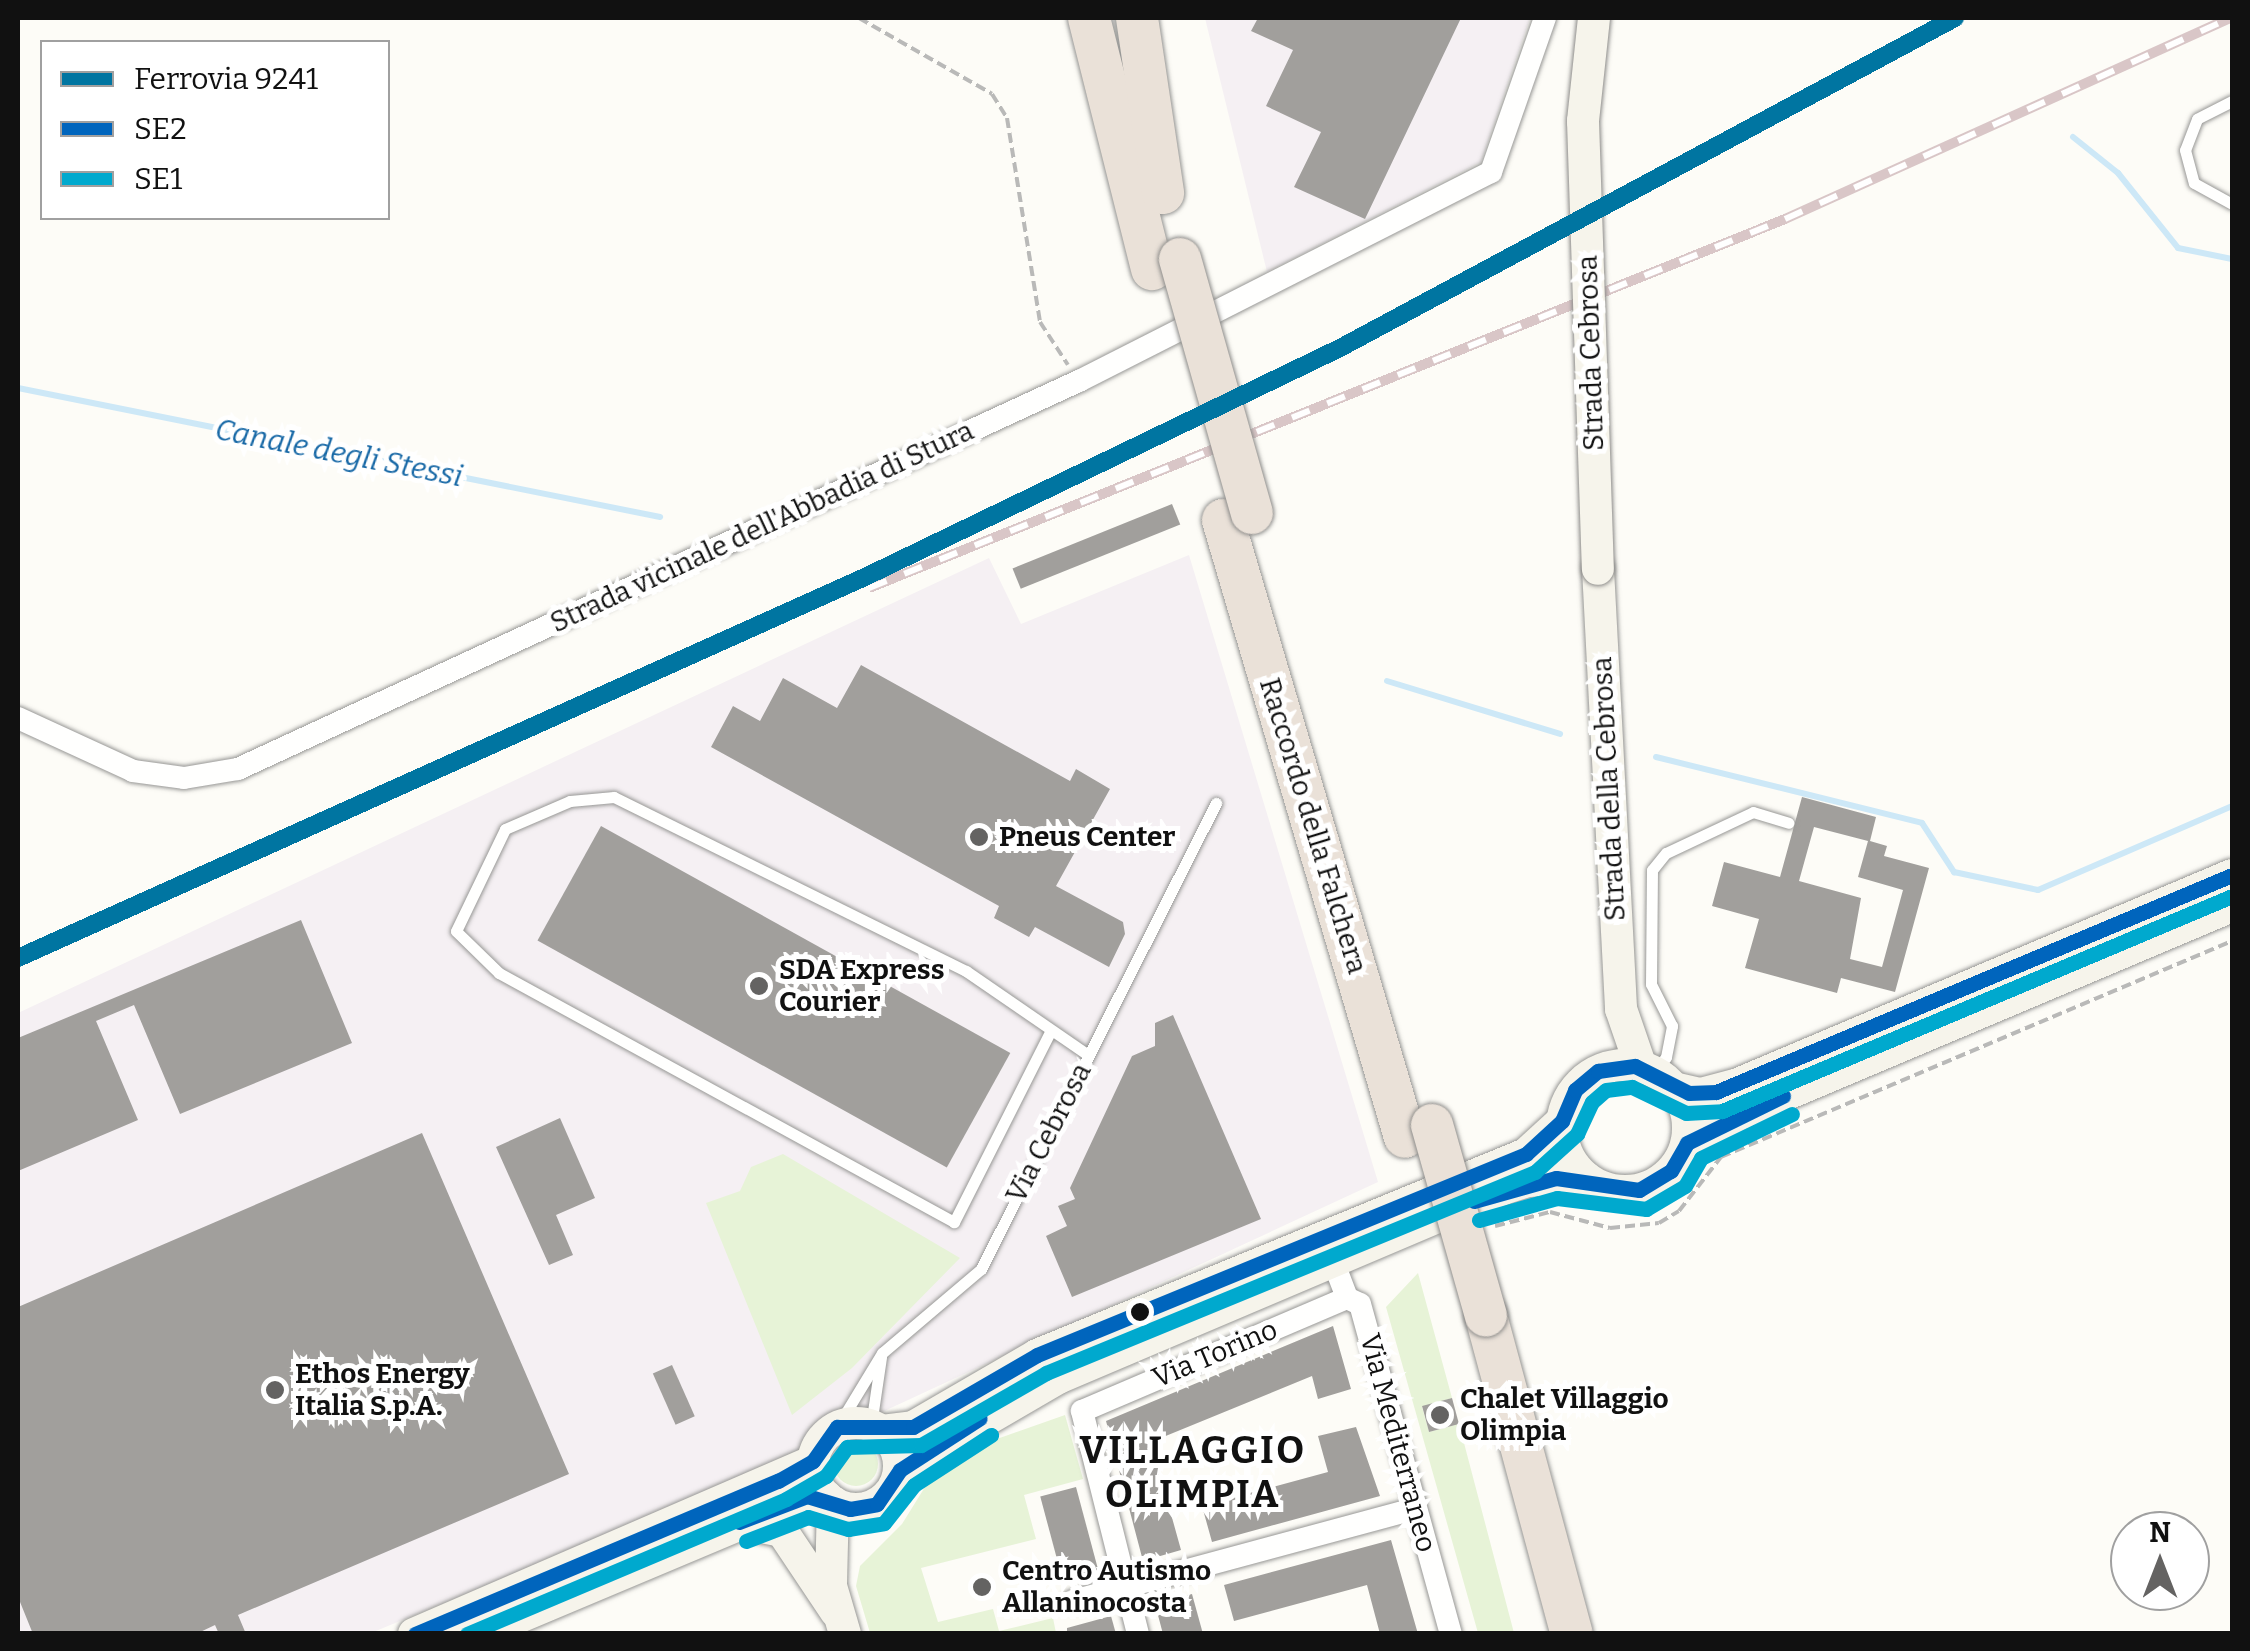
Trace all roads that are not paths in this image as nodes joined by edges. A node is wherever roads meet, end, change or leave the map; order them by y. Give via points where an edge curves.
1 (1061, 18) edge
2 (1089, 18) edge
3 (1119, 18) edge
4 (1137, 18) edge
5 (1545, 18) edge
6 (1594, 18) edge
7 (2232, 101) edge
8 (1114, 116) junction
9 (1163, 193) junction
10 (2232, 204) edge
11 (1166, 264) junction
12 (1598, 569) joint
13 (18, 718) edge
14 (1216, 802) dead end
15 (1788, 823) dead end
16 (2232, 874) edge
17 (2232, 906) edge
18 (1621, 1010) junction
19 (1049, 1034) junction
20 (1088, 1055) junction
21 (1598, 1071) junction
22 (1656, 1076) junction
23 (1562, 1122) junction
24 (1687, 1143) junction
25 (1586, 1178) junction
26 (1333, 1261) junction
27 (1347, 1298) junction
28 (1473, 1320) junction
29 (882, 1353) junction
30 (836, 1427) junction
31 (877, 1428) junction
32 (813, 1461) junction
33 (900, 1470) junction
34 (830, 1500) junction
35 (877, 1504) junction
36 (1415, 1508) junction
37 (739, 1522) junction
38 (833, 1574) junction
39 (1126, 1585) junction
40 (1072, 1601) dead end
41 (840, 1623) edge
42 (414, 1634) edge
43 (479, 1634) edge
44 (1138, 1634) edge
45 (1451, 1634) edge
46 (1543, 1634) edge
47 (1572, 1634) edge

1 - 8 highway
2 - 8 highway, Raccordo della Falchera
3 - 9 highway, Raccordo della Falchera
4 - 9 highway
5 - 13 street, Strada vicinale dell'Abbadia di Stura via 1490,172 1061,389 238,769 184,778 133,772
6 - 12 main road, Strada Cebrosa, bridge via 1583,122
7 - 10 lane via 2197,119 2185,150 2194,183
8 - 11 highway, Raccordo della Falchera
9 - 11 highway, Raccordo della Falchera
11 - 28 highway, Raccordo della Falchera, bridge
12 - 18 main road, Strada della Cebrosa
14 - 20 lane, Via Cebrosa
15 - 22 lane via 1753,812 1666,853 1652,870 1652,984 1672,1026
16 - 22 main road via 1738,1084 1701,1094
17 - 24 main road via 1742,1113
18 - 21 main road, Strada della Cebrosa
18 - 22 main road, Strada della Cebrosa
19 - 19 lane via 966,972 614,797 570,800 505,830 456,931 499,973 954,1222
19 - 20 lane
20 - 29 lane, Via Cebrosa via 981,1269
21 - 22 main road
21 - 23 main road via 1575,1090
22 - 24 main road via 1685,1107
23 - 25 main road via 1566,1152
23 - 31 main road via 1526,1154 1037,1355 913,1427
24 - 25 main road via 1672,1172 1640,1190 1620,1191
25 - 26 main road, Via Torino via 1528,1181
26 - 27 street, Via Mediterraneo
26 - 33 main road, Via Torino via 1018,1396
27 - 36 street, Via Mediterraneo via 1360,1304
27 - 39 street, Via Torino via 1082,1411
28 - 46 highway, Raccordo della Falchera
28 - 47 highway, Raccordo della Falchera
29 - 30 lane, Via Cebrosa
29 - 31 lane
30 - 31 main road
30 - 32 main road
31 - 33 main road via 896,1447
32 - 34 main road
32 - 42 main road
33 - 35 main road
34 - 35 main road via 860,1509
34 - 37 main road via 807,1496
34 - 38 main road
35 - 38 main road
36 - 39 street
36 - 45 street, Via Mediterraneo
37 - 41 main road via 782,1531
37 - 43 main road
38 - 41 main road
39 - 40 street
39 - 44 street

